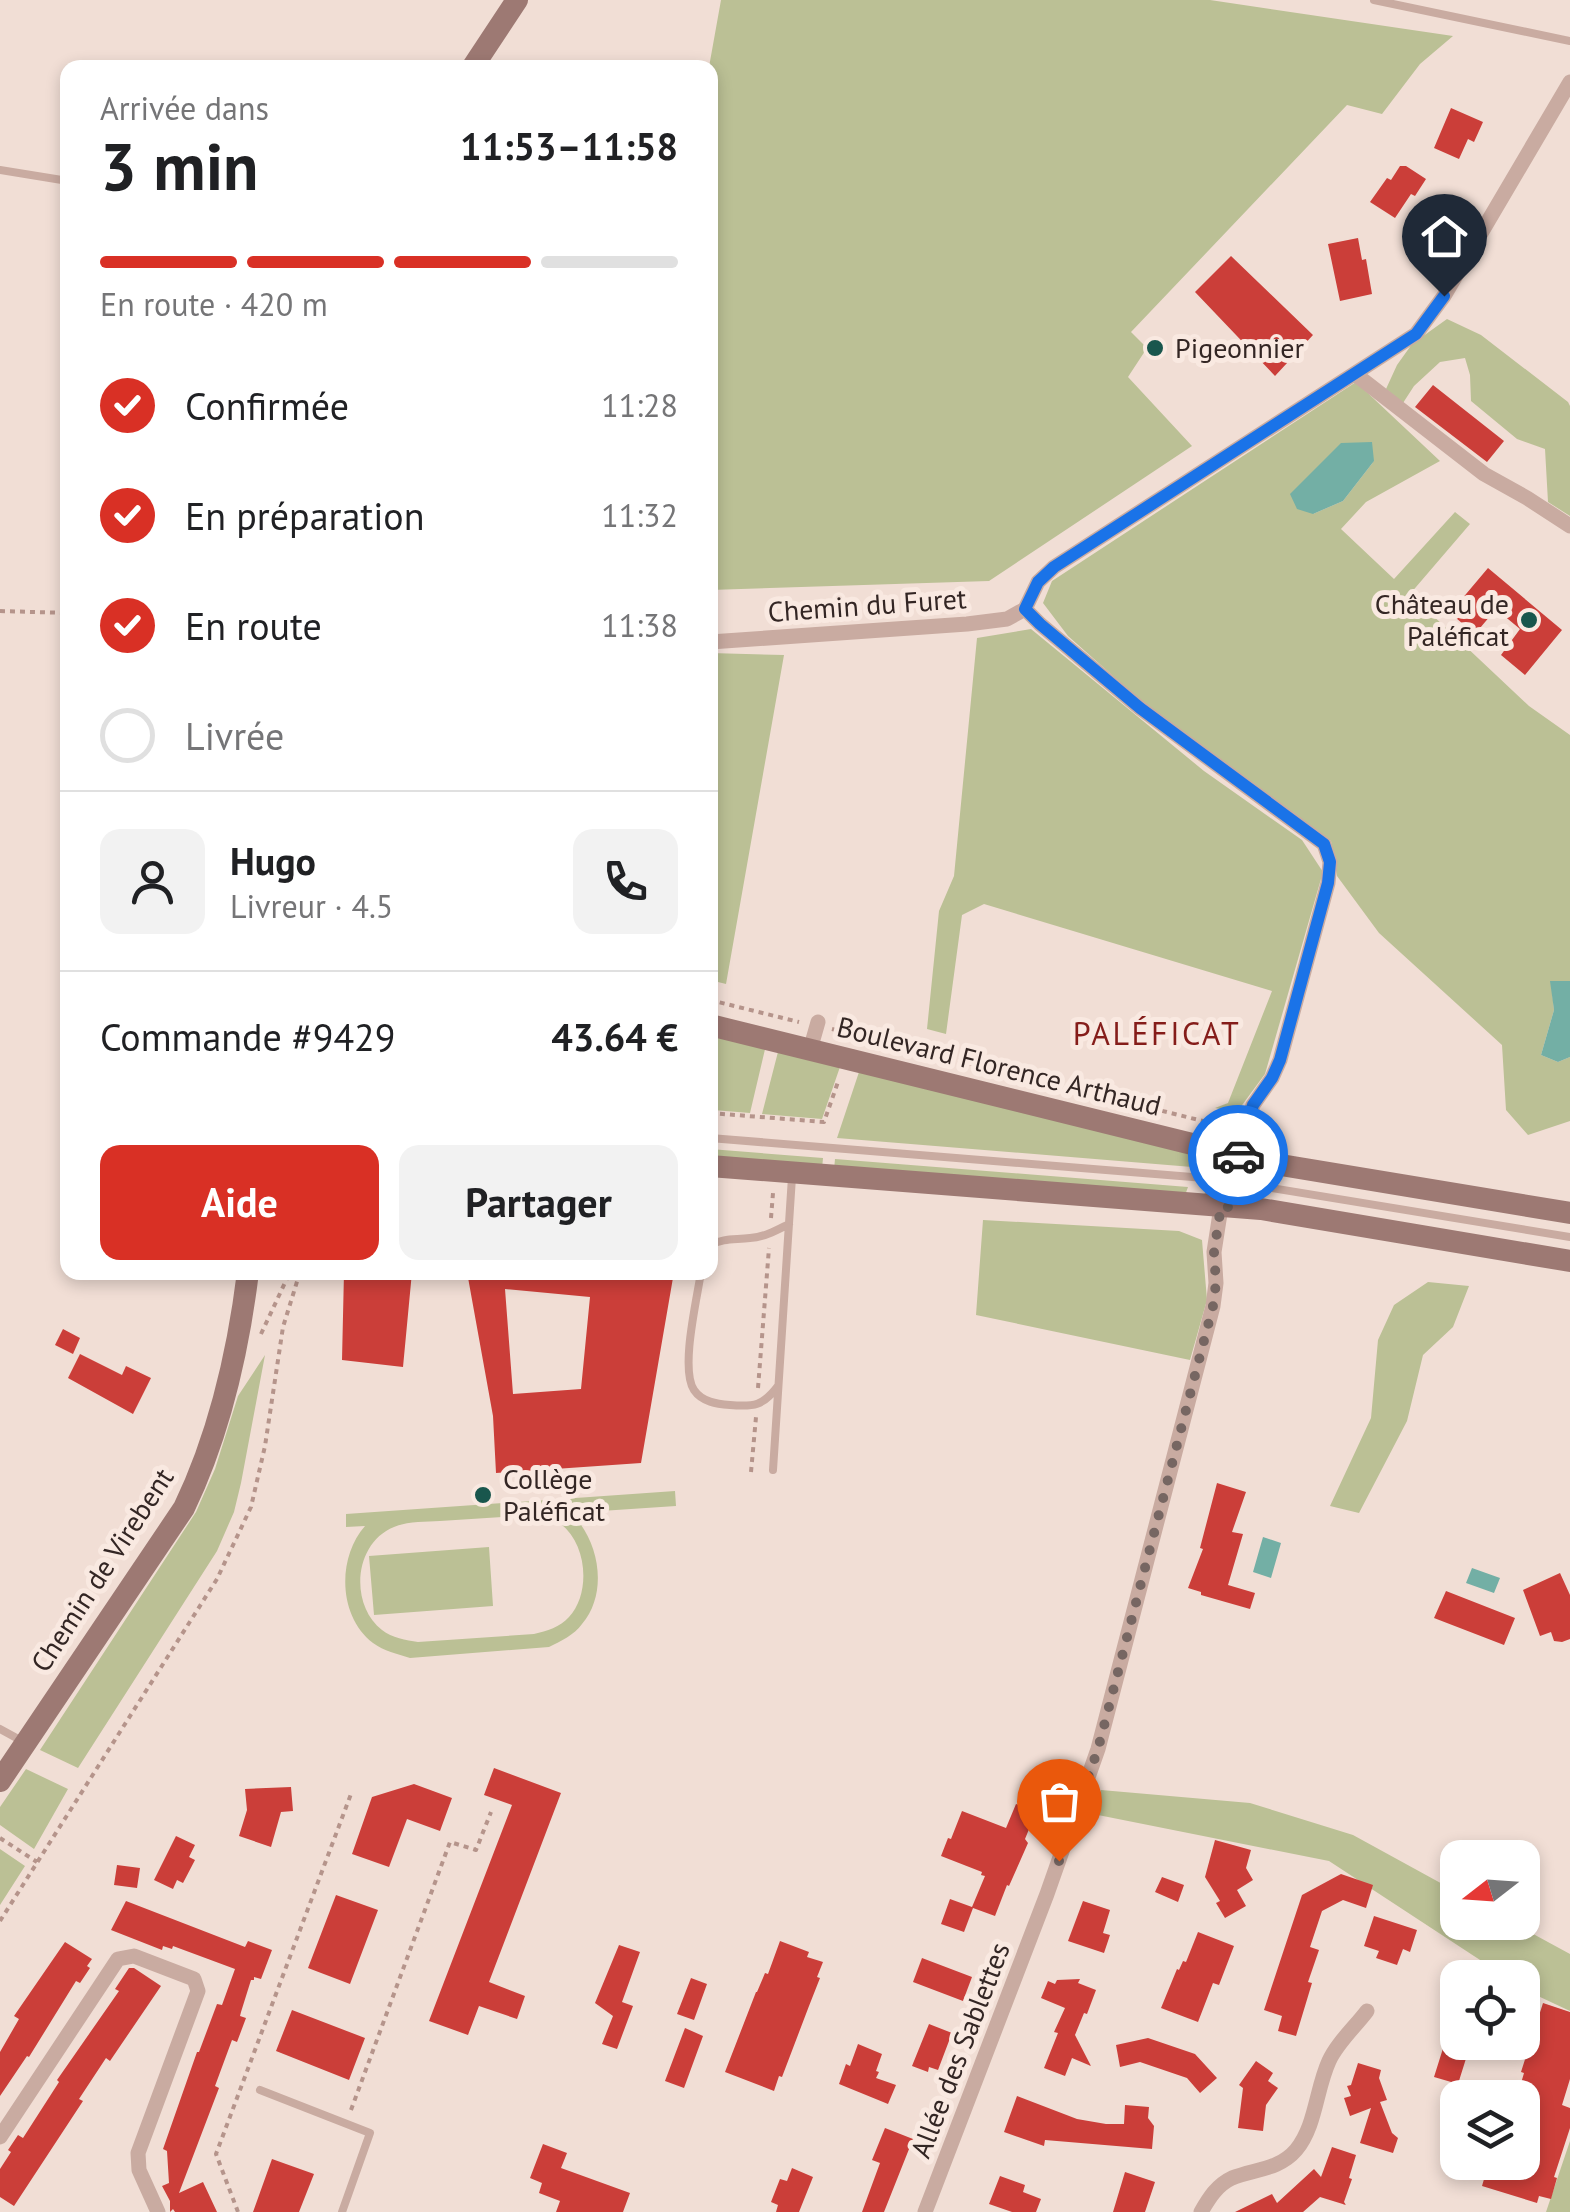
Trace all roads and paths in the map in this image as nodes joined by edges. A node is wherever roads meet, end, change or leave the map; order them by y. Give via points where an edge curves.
1 (517, 0) edge
2 (1374, 0) edge
3 (1570, 40) edge
4 (477, 60) edge
5 (1570, 82) edge
6 (0, 170) edge
7 (60, 180) edge
8 (1355, 374) junction
9 (1570, 526) edge
10 (1025, 609) junction
11 (0, 611) edge
12 (60, 613) edge
13 (718, 641) edge
14 (718, 1002) edge
15 (817, 1024) junction
16 (718, 1028) edge
17 (810, 1050) junction
18 (846, 1059) junction
19 (718, 1114) edge
20 (1211, 1123) dead end
21 (718, 1139) edge
22 (1236, 1155) junction
23 (718, 1167) edge
24 (784, 1172) junction
25 (1217, 1179) junction
26 (1241, 1183) junction
27 (1222, 1207) junction
28 (1570, 1213) edge
29 (790, 1224) junction
30 (770, 1234) junction
31 (1570, 1236) edge
32 (718, 1242) edge
33 (1570, 1261) edge
34 (249, 1280) edge
35 (298, 1280) edge
36 (700, 1280) edge
37 (778, 1386) junction
38 (756, 1405) junction
39 (772, 1470) dead end
40 (751, 1472) dead end
41 (0, 1729) edge
42 (26, 1742) junction
43 (0, 1781) edge
44 (351, 1794) dead end
45 (490, 1812) dead end
46 (0, 1838) edge
47 (37, 1862) junction
48 (0, 1920) edge
49 (1367, 2011) dead end
50 (260, 2090) dead end
51 (346, 2124) junction
52 (0, 2137) edge
53 (158, 2212) edge
54 (238, 2212) edge
55 (342, 2212) edge
56 (925, 2212) edge
57 (1201, 2212) edge

1 - 4 street
2 - 3 lane
5 - 8 street via 1444,296 1416,334
6 - 7 lane
8 - 9 street via 1484,474
8 - 10 street via 1054,567
10 - 13 street, Chemin du Furet via 1007,619 967,624
10 - 22 street via 1140,708 1324,844 1328,883 1285,1042
11 - 12 path
14 - 15 path
15 - 17 street
15 - 20 path
16 - 17 street, Boulevard Florence Arthaud
17 - 18 street, Boulevard Florence Arthaud
18 - 19 path via 824,1122
18 - 22 street, Boulevard Florence Arthaud
21 - 25 lane
22 - 25 street
22 - 26 street
22 - 28 street, Boulevard Florence Arthaud
23 - 24 street
24 - 27 street
24 - 29 lane
24 - 30 path
25 - 26 lane
25 - 27 street
26 - 27 street
26 - 31 lane
27 - 33 street
27 - 56 street, Allée des Sablettes via 1213,1306 1098,1749
29 - 30 lane
29 - 37 lane
30 - 32 lane
30 - 38 path
34 - 42 street, Chemin de Virebent via 210,1448 184,1508
35 - 47 path via 251,1507 216,1578
36 - 38 lane via 688,1362 695,1391 723,1405
37 - 38 lane
37 - 39 lane
38 - 40 path
41 - 42 lane
42 - 43 street, Chemin de Virebent
44 - 54 path via 216,2154
45 - 51 path via 476,1850 450,1842
46 - 47 path
47 - 48 path
49 - 57 street via 1330,2059 1296,2150 1278,2164 1232,2178
50 - 51 lane
51 - 55 lane via 370,2133
52 - 53 street via 118,1959 134,1956 194,1979 198,1991 138,2153

